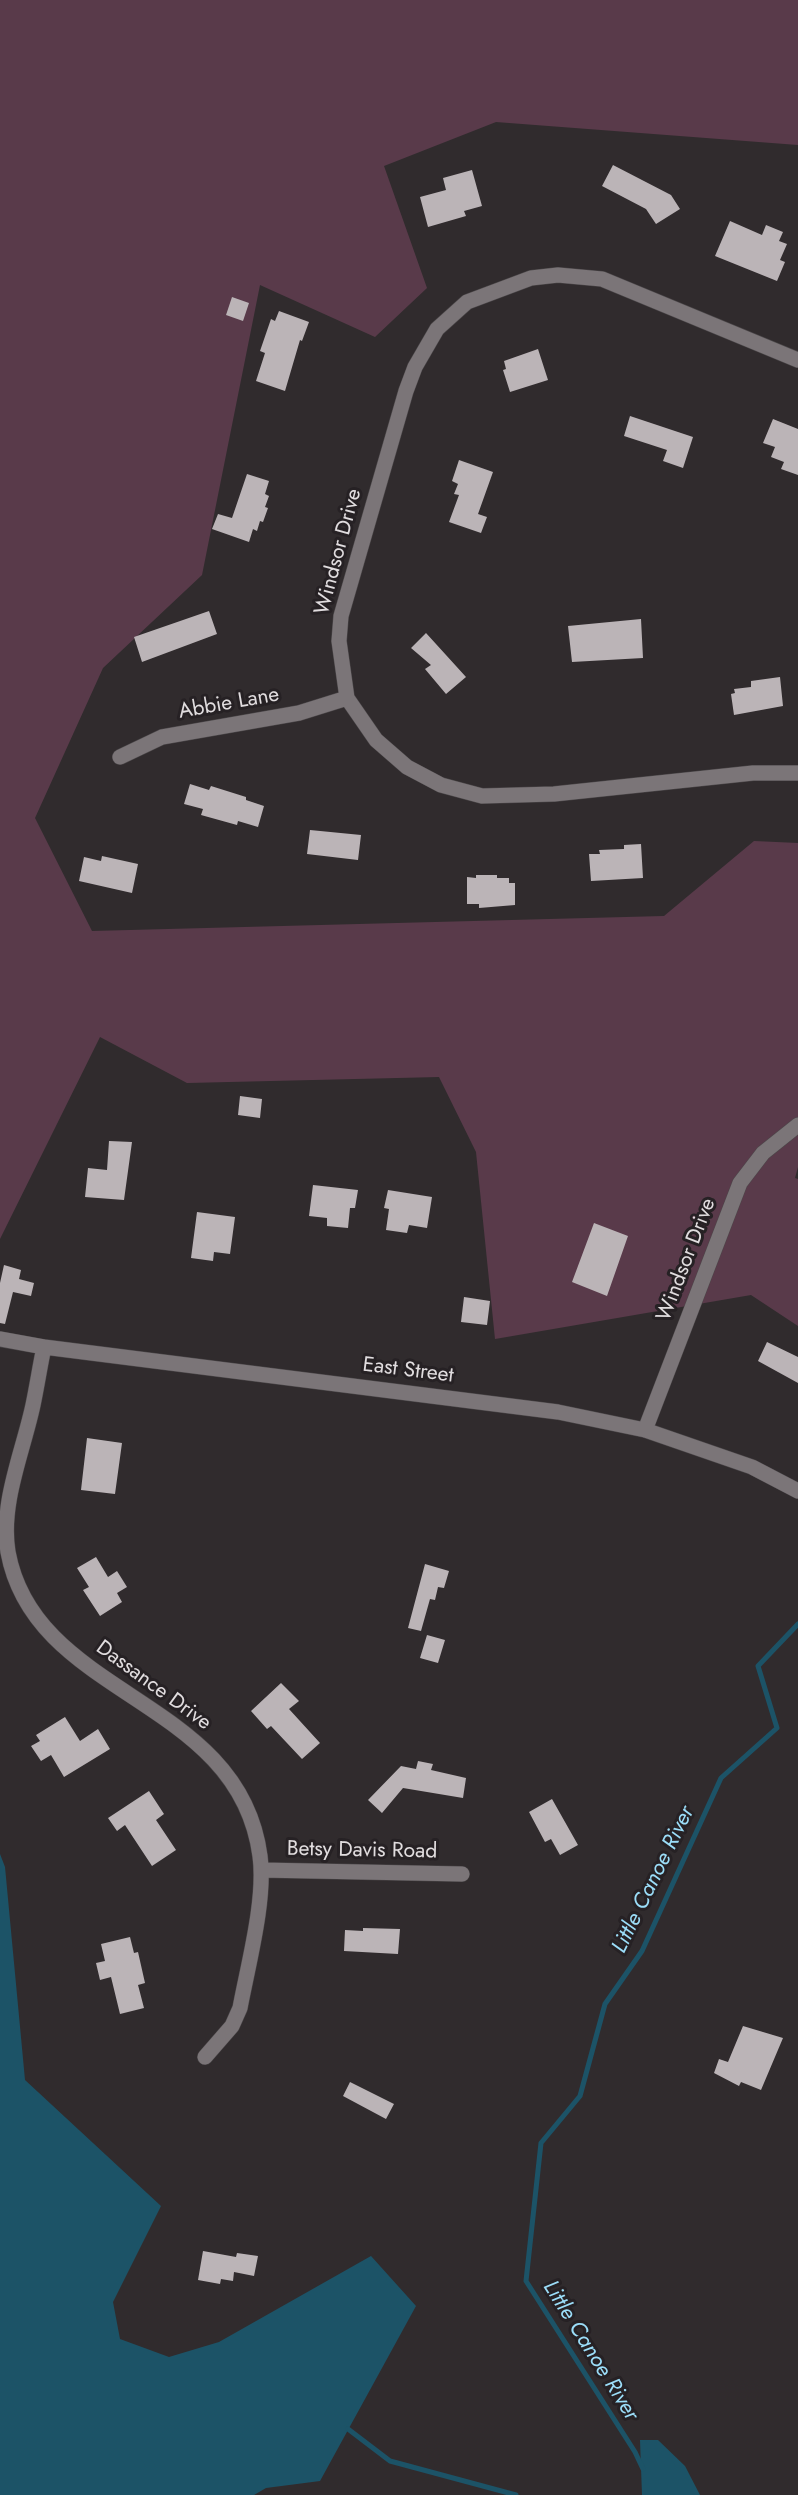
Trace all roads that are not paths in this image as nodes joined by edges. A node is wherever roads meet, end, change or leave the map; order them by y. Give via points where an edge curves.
1 (798, 360) edge
2 (347, 698) junction
3 (120, 757) dead end
4 (798, 773) edge
5 (798, 1125) edge
6 (0, 1339) edge
7 (44, 1347) junction
8 (645, 1430) junction
9 (798, 1491) edge
10 (261, 1870) junction
11 (462, 1874) dead end
12 (205, 2057) dead end

1 - 2 street, Windsor Drive via 602,279 558,275 531,278 467,302 437,328 406,391 341,616 341,664
2 - 3 street, Abbie Lane via 299,713 162,737
2 - 4 street, Windsor Drive via 376,740 407,767 441,785 482,796 554,794 753,773
5 - 8 street, Windsor Drive via 763,1153 740,1183
6 - 7 street, East Street
7 - 8 street, East Street via 444,1396 558,1412
7 - 10 street, Dassance Drive via 7,1518 8,1551 17,1583 31,1610 55,1640 192,1737 233,1781 252,1819
8 - 9 street, East Street via 752,1467
10 - 11 street, Betsy Davis Road
10 - 12 street, Dassance Drive via 240,2008 232,2026

